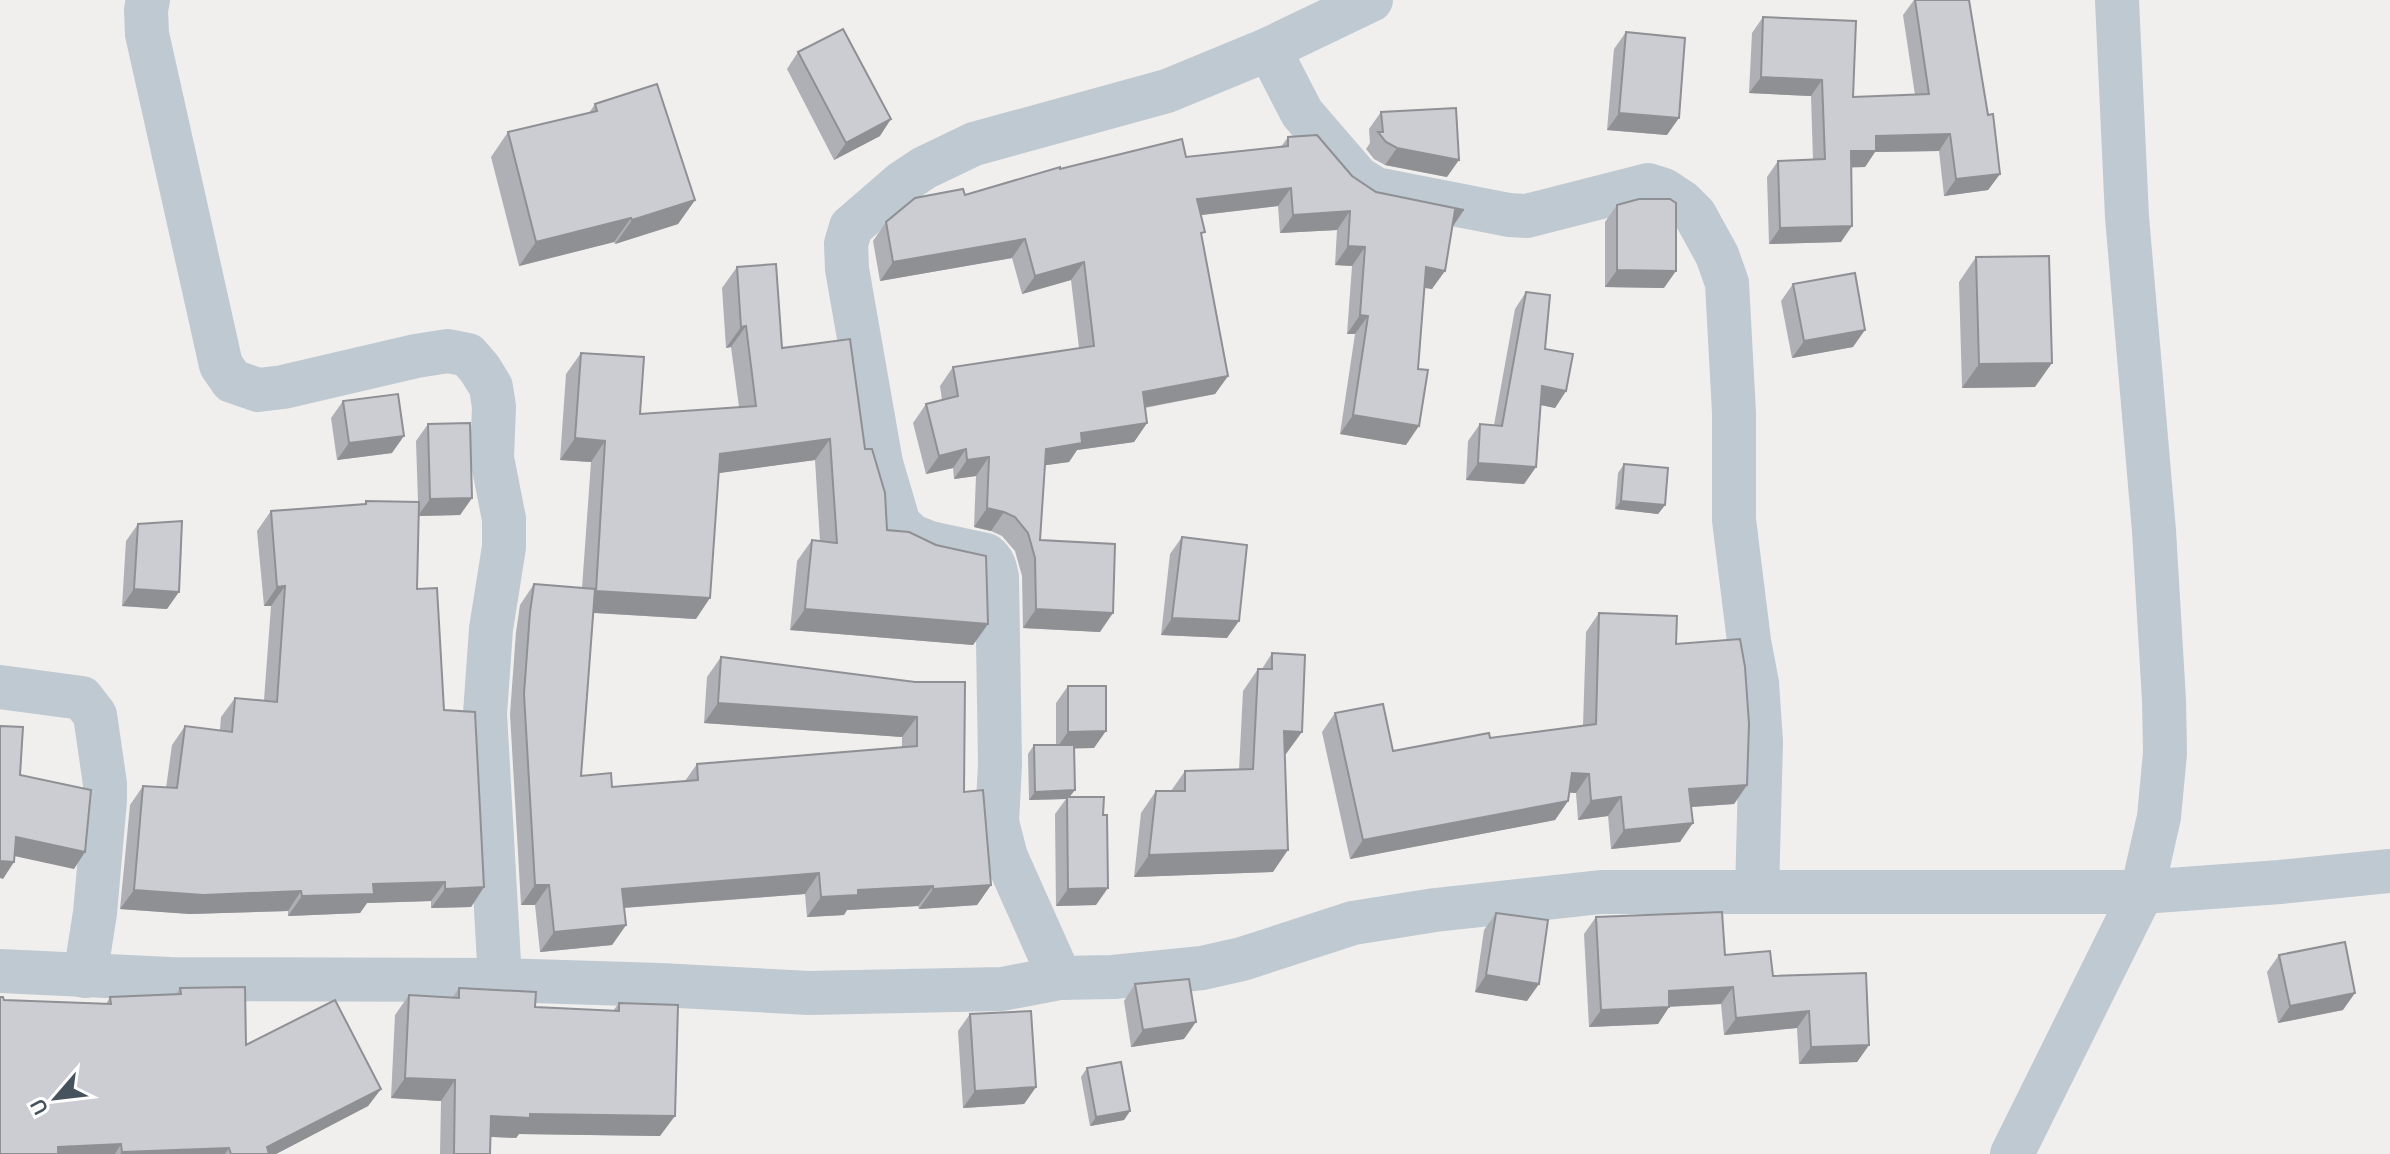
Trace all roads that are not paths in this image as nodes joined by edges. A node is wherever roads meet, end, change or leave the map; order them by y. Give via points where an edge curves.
1 (148, 0) edge
2 (1371, 0) edge
3 (2117, 0) edge
4 (1269, 49) junction
5 (0, 687) edge
6 (2390, 871) edge
7 (1757, 892) junction
8 (2142, 892) junction
9 (0, 971) edge
10 (85, 976) junction
11 (1060, 978) junction
12 (500, 980) junction
13 (2012, 1154) edge

1 - 12 street via 147,34 206,305 221,365 232,381 258,390 283,387 448,351 468,355 491,387 492,458 504,519 485,714
2 - 4 street
3 - 8 street via 2127,217 2164,700 2159,817
4 - 7 street via 1302,113 1358,178 1376,189 1527,216 1648,185 1664,190 1695,215 1717,255 1730,308 1734,520 1761,742
4 - 11 street via 1167,91 974,144 903,182 851,227 846,244 881,463 899,524 930,543 986,555 995,566 997,822 1006,857
5 - 10 street via 82,698 95,715 105,800
6 - 8 street
7 - 8 street
7 - 11 street via 1601,892 1467,906 1353,923 1202,968
8 - 13 street
9 - 10 street
10 - 12 street
11 - 12 street via 1002,989 809,993

